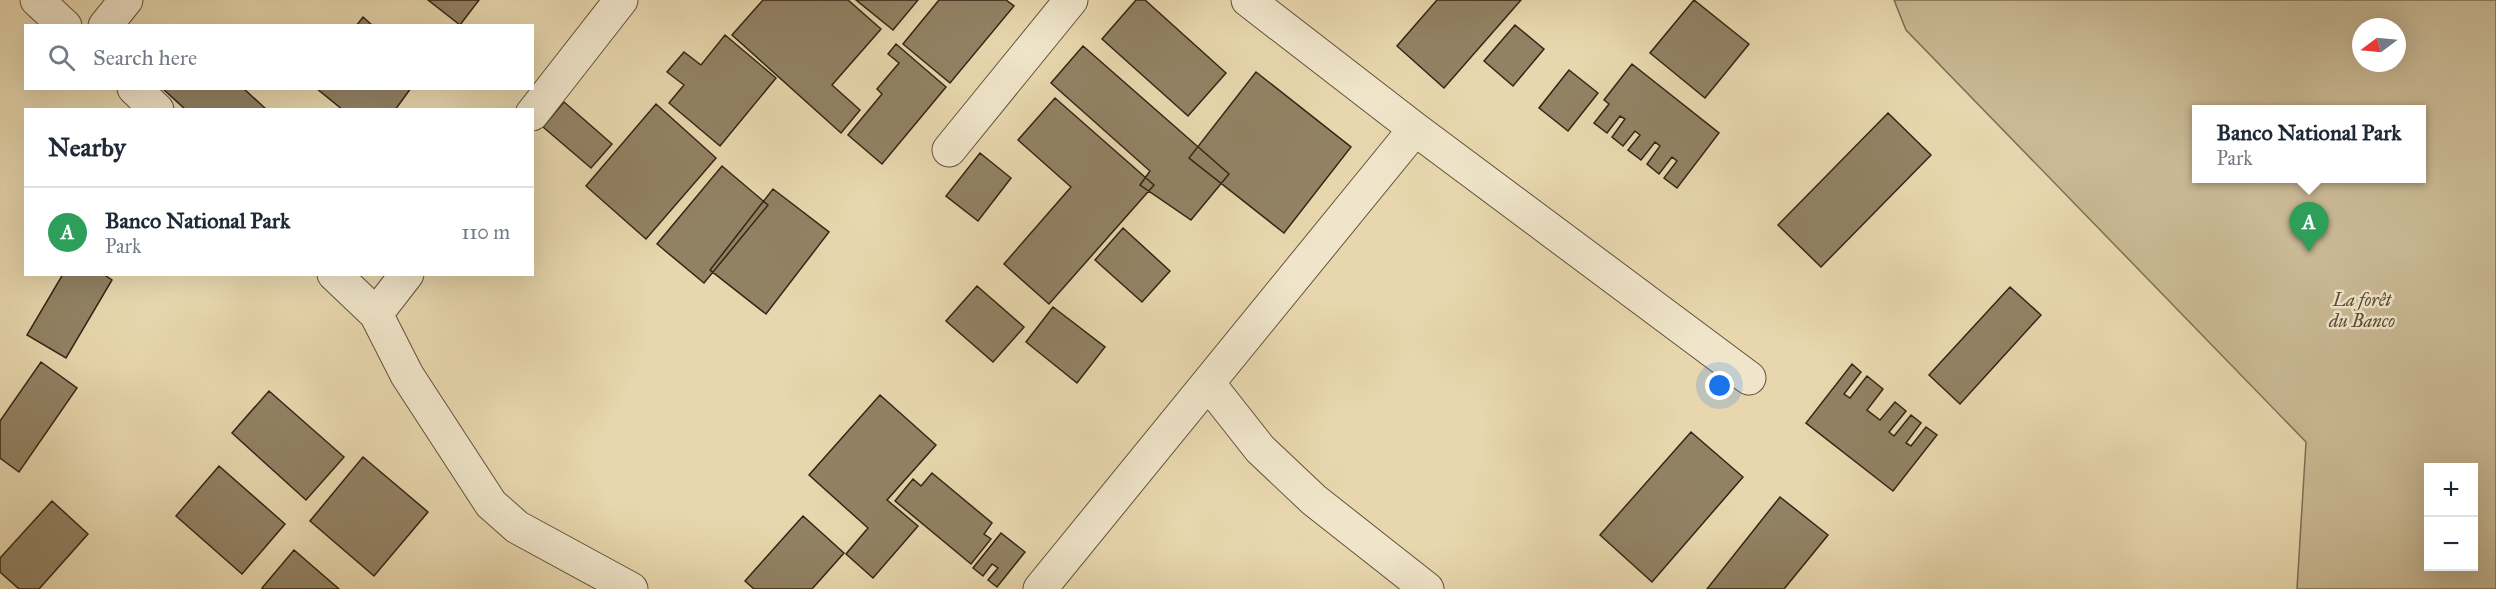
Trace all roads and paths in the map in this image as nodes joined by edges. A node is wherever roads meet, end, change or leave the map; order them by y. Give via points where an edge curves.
1 (37, 0) edge
2 (126, 0) edge
3 (621, 0) edge
4 (1071, 0) edge
5 (1248, 0) edge
6 (63, 24) edge
7 (107, 24) edge
8 (136, 90) edge
9 (155, 108) edge
10 (534, 111) edge
11 (1415, 129) junction
12 (948, 150) dead end
13 (336, 276) edge
14 (405, 276) edge
15 (376, 314) junction
16 (1749, 378) dead end
17 (1208, 383) junction
18 (631, 589) edge
19 (1040, 589) edge
20 (1427, 589) edge

1 - 6 street
2 - 7 street
3 - 10 street
4 - 12 street
5 - 11 street
8 - 9 street
11 - 16 street
11 - 17 street
13 - 15 street
14 - 15 street
15 - 18 street via 407,375 491,504 517,527
17 - 19 street
17 - 20 street via 1260,449 1306,493

